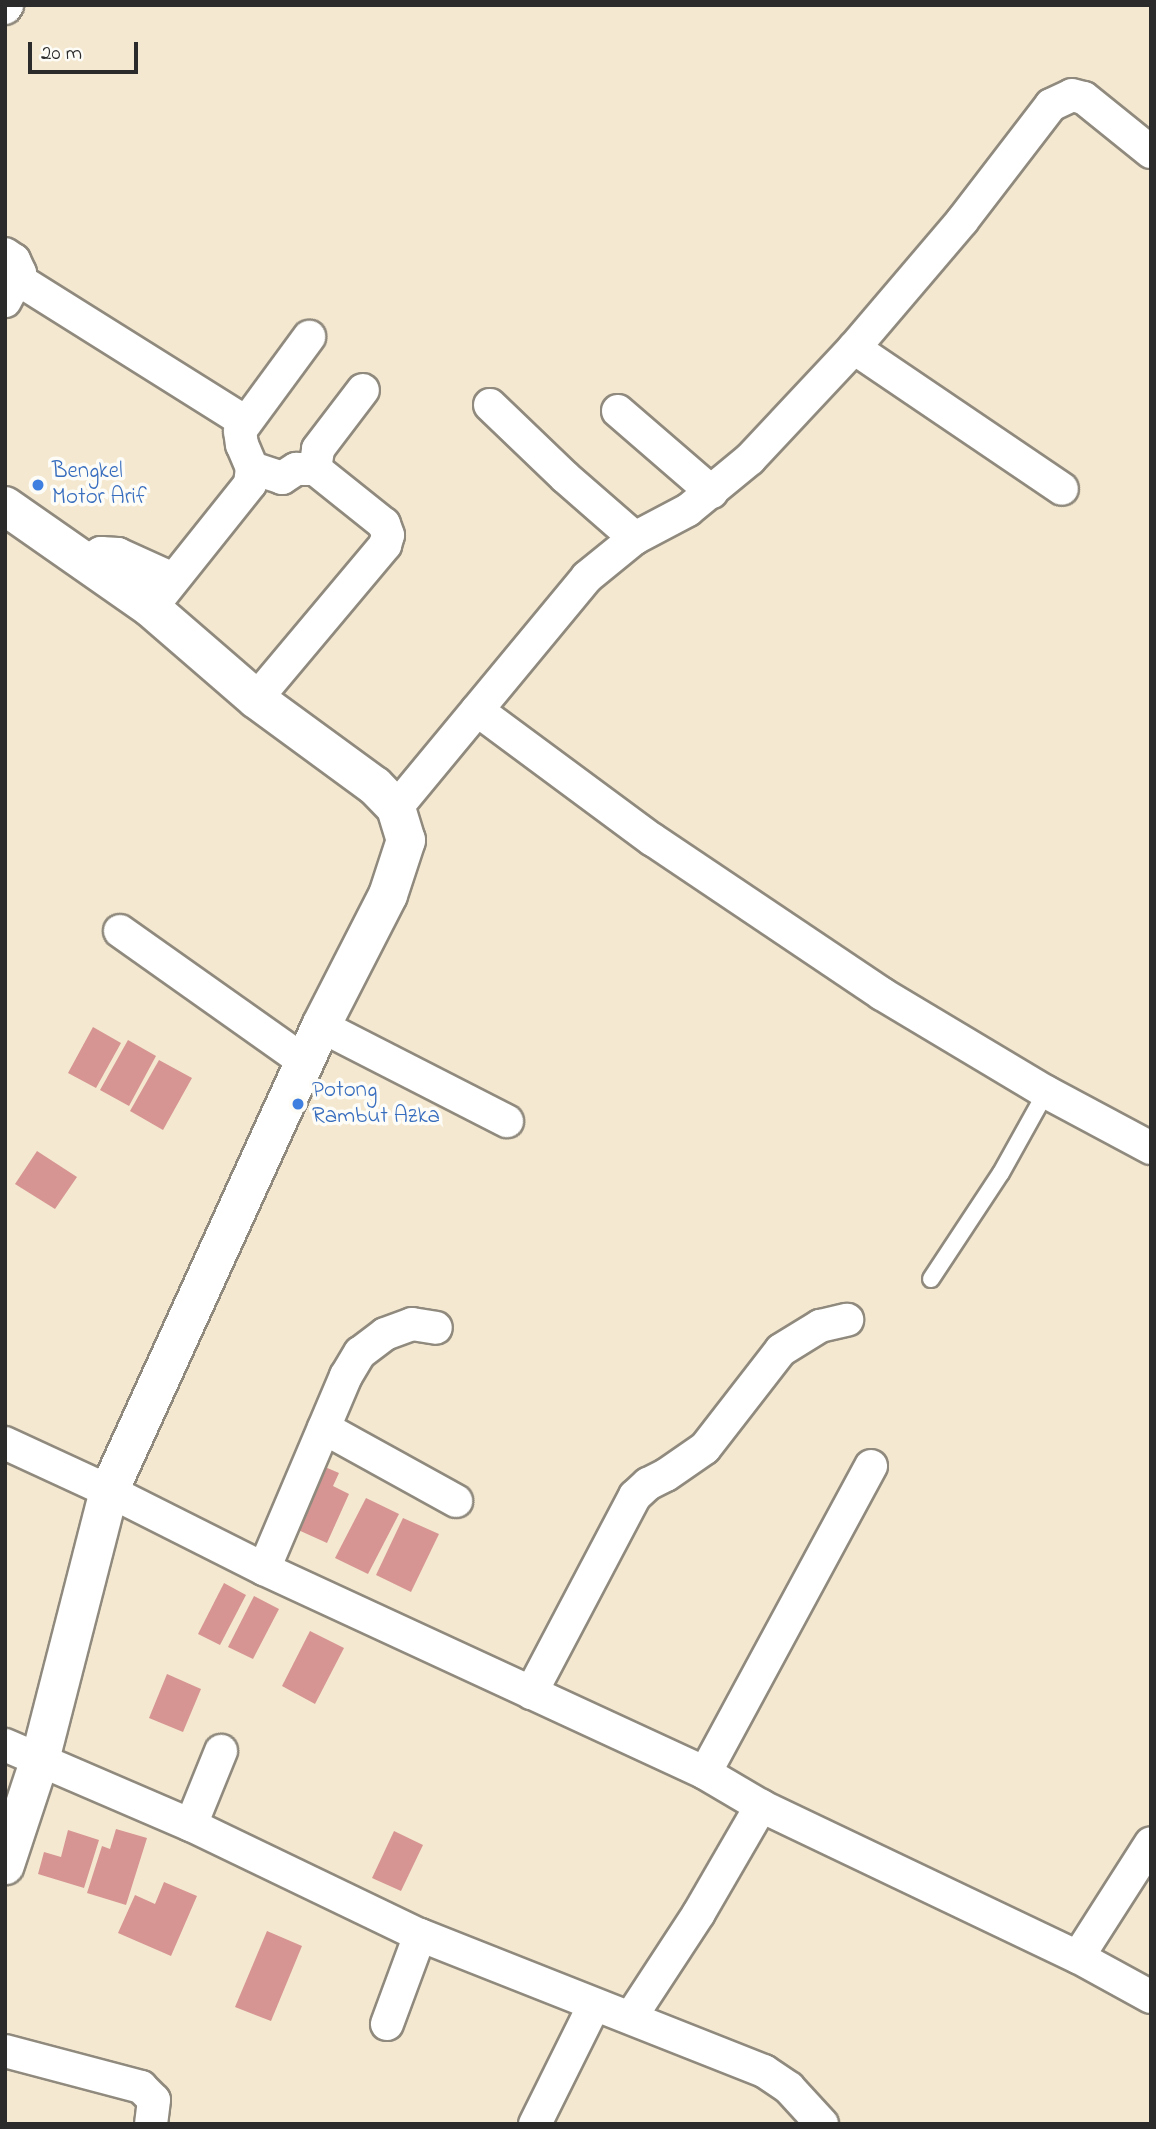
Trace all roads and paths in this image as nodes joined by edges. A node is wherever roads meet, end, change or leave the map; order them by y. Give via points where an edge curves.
1 (1151, 152) edge
2 (10, 278) edge
3 (309, 337) dead end
4 (854, 348) junction
5 (363, 390) dead end
6 (490, 405) dead end
7 (618, 411) dead end
8 (245, 422) junction
9 (252, 468) junction
10 (315, 469) junction
11 (1062, 489) dead end
12 (712, 492) junction
13 (5, 506) edge
14 (635, 538) junction
15 (162, 593) junction
16 (256, 699) junction
17 (477, 710) junction
18 (396, 808) junction
19 (120, 932) dead end
20 (321, 1026) junction
21 (305, 1062) junction
22 (1046, 1092) junction
23 (507, 1121) dead end
24 (1151, 1148) edge
25 (931, 1279) dead end
26 (847, 1320) dead end
27 (436, 1328) dead end
28 (324, 1428) junction
29 (5, 1443) edge
30 (871, 1466) dead end
31 (109, 1491) junction
32 (456, 1501) dead end
33 (264, 1569) junction
34 (531, 1693) junction
35 (5, 1745) edge
36 (221, 1751) dead end
37 (40, 1759) junction
38 (705, 1773) junction
39 (761, 1806) junction
40 (191, 1825) junction
41 (1151, 1843) edge
42 (5, 1865) edge
43 (420, 1935) junction
44 (1078, 1957) junction
45 (1151, 1997) edge
46 (594, 2005) junction
47 (631, 2017) junction
48 (387, 2024) dead end
49 (5, 2051) edge
50 (151, 2124) edge
51 (535, 2124) edge
52 (822, 2124) edge

1 - 4 street via 1084,98 1072,95 1051,105 962,221
2 - 8 street
3 - 8 street
4 - 11 street
4 - 12 street via 750,459
5 - 10 street via 318,449
6 - 14 street
7 - 12 street
8 - 9 street via 239,438
9 - 10 street via 282,478 296,469
9 - 15 street via 250,484
10 - 16 street via 384,524 388,535 385,545
12 - 14 street
13 - 15 street via 85,563
14 - 17 street via 587,577
15 - 16 street
16 - 18 street via 375,786
17 - 18 street
17 - 22 street via 653,840 881,995
18 - 20 street via 406,840 388,895
19 - 21 street
20 - 21 street
20 - 23 street
21 - 31 street
22 - 24 street
22 - 25 lane via 1001,1173
26 - 34 street via 820,1326 781,1350 705,1448 635,1496
27 - 28 street via 412,1324 385,1334 360,1353
28 - 32 street
28 - 33 street
29 - 31 street
30 - 38 street
31 - 33 street
31 - 37 street
33 - 34 street
34 - 38 street
35 - 37 street
36 - 40 street
37 - 40 street
37 - 42 street
38 - 39 street
39 - 44 street
39 - 47 street
40 - 43 street
41 - 44 street
43 - 46 street
43 - 48 street
44 - 45 street
46 - 47 street
46 - 51 street
47 - 52 street via 764,2071 789,2088
49 - 50 street via 141,2087 154,2100

